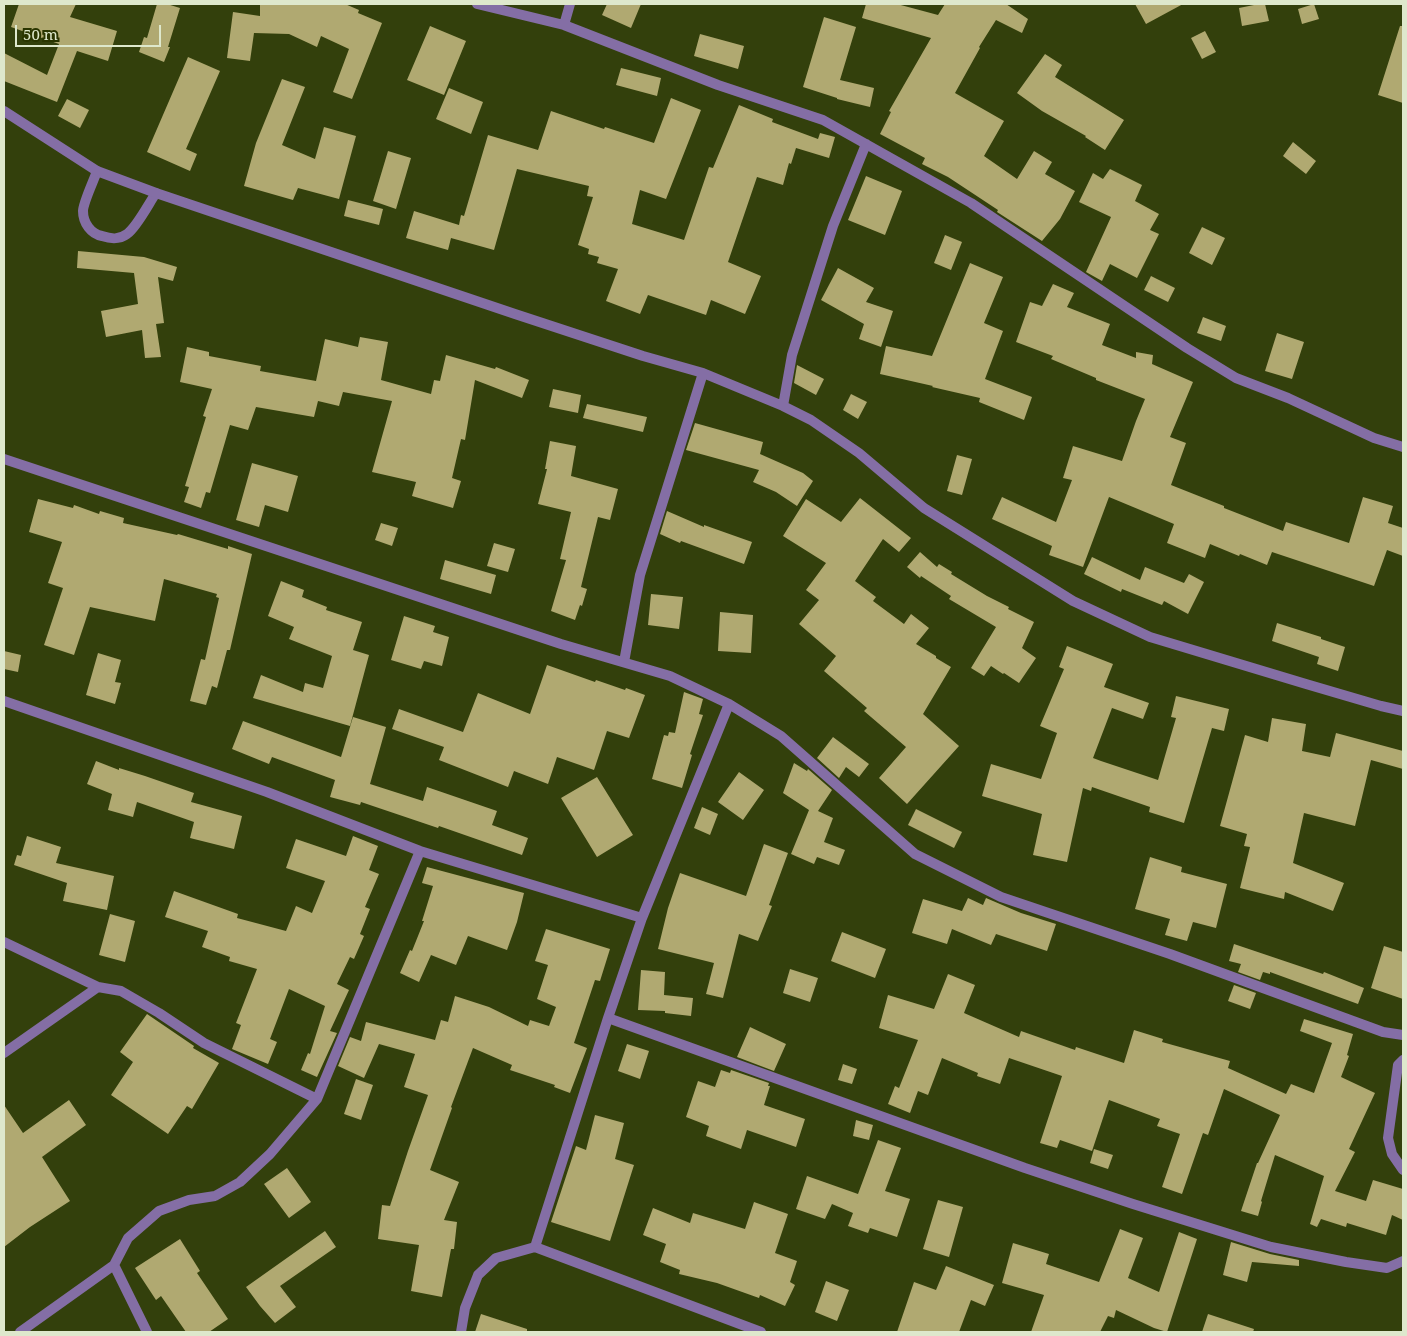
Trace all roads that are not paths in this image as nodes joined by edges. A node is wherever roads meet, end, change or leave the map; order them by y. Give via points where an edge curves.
1 (477, 4) edge
2 (570, 4) edge
3 (564, 25) junction
4 (4, 111) edge
5 (866, 144) junction
6 (97, 171) junction
7 (156, 193) junction
8 (703, 373) junction
9 (783, 406) junction
10 (1403, 447) edge
11 (4, 459) edge
12 (624, 662) junction
13 (4, 702) edge
14 (729, 704) junction
15 (1403, 711) edge
16 (420, 851) junction
17 (642, 918) junction
18 (4, 942) edge
19 (98, 987) junction
20 (608, 1018) junction
21 (1403, 1035) edge
22 (4, 1053) edge
23 (1403, 1060) edge
24 (317, 1099) junction
25 (1403, 1170) edge
26 (535, 1247) junction
27 (1403, 1261) edge
28 (114, 1266) junction
29 (20, 1332) edge
30 (147, 1332) edge
31 (461, 1332) edge
32 (761, 1332) edge

1 - 3 street
2 - 3 street
3 - 5 street via 718,85 823,120
4 - 6 street
5 - 9 street via 833,226 792,355
5 - 10 street via 971,203 1236,378 1374,438
6 - 7 street
6 - 7 street via 83,211 86,224 96,235 122,238 130,232
7 - 8 street via 506,311
8 - 9 street
8 - 12 street via 640,575
9 - 15 street via 811,420 860,453 924,508 1074,601 1150,637
11 - 12 street
12 - 14 street via 670,676
13 - 16 street via 267,792
14 - 17 street
14 - 21 street via 781,736 915,854 1001,897 1170,954 1383,1032
16 - 17 street
16 - 24 street
17 - 20 street
18 - 19 street
19 - 22 street
19 - 24 street via 121,991 204,1043
20 - 26 street
20 - 27 street via 1025,1168 1272,1247 1387,1268
23 - 25 street via 1398,1065 1388,1138 1392,1154
24 - 28 street via 270,1154 240,1182 215,1196 189,1200 159,1211 128,1238
26 - 31 street via 496,1258 478,1275 465,1308
26 - 32 street
28 - 29 street
28 - 30 street

